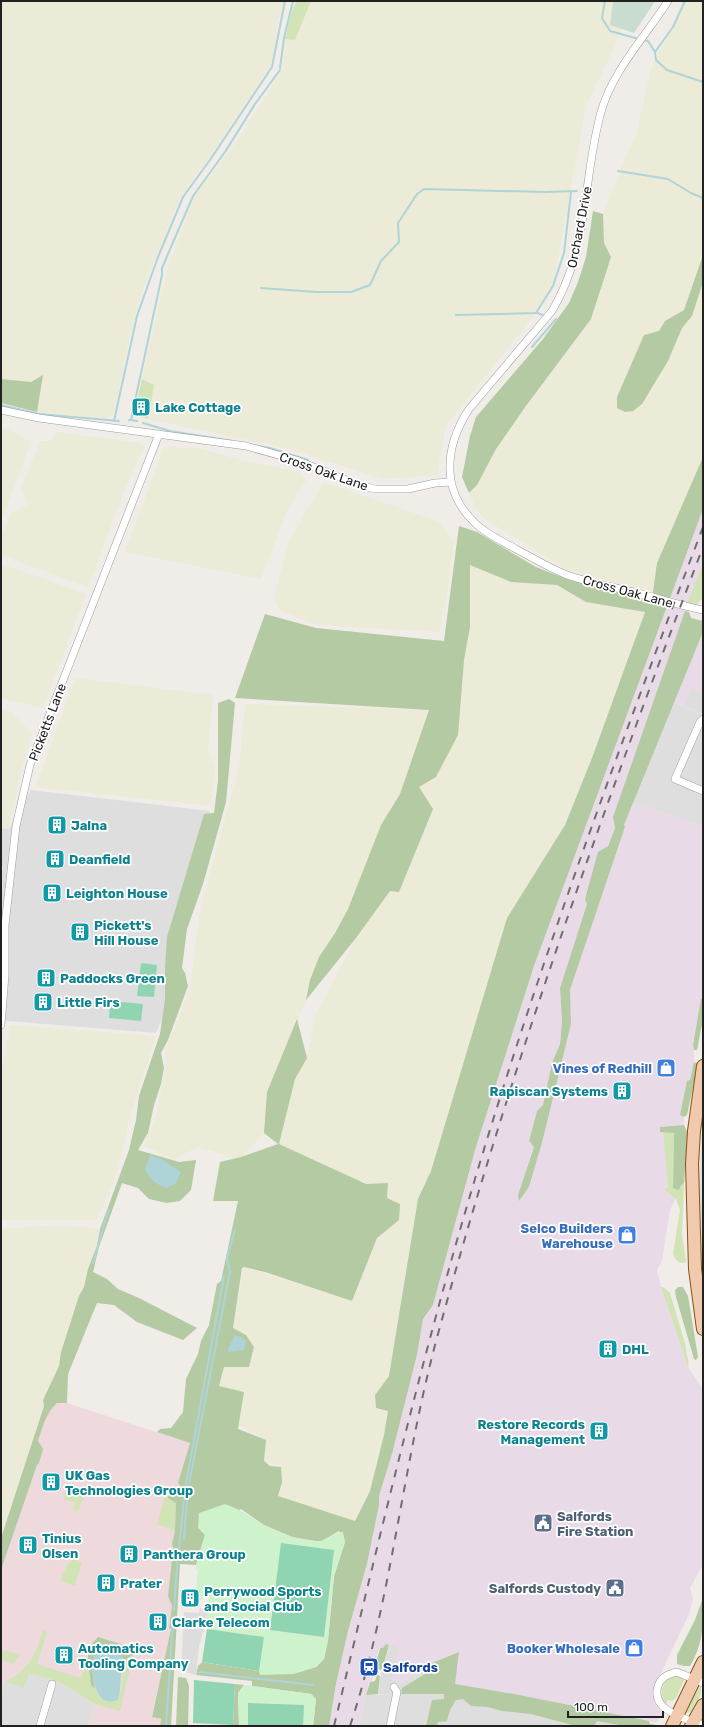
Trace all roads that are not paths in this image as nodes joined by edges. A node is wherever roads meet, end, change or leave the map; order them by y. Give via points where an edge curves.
1 (668, 1) edge
2 (1, 410) edge
3 (159, 434) junction
4 (451, 482) junction
5 (703, 610) edge
6 (703, 720) edge
7 (703, 791) edge
8 (1, 1025) edge
9 (703, 1066) edge
10 (702, 1321) edge
11 (703, 1662) edge
12 (699, 1681) edge
13 (52, 1684) dead end
14 (394, 1687) dead end
15 (703, 1705) edge
16 (675, 1721) edge
17 (696, 1725) edge
18 (40, 1726) edge
19 (390, 1726) edge

1 - 4 street, Orchard Drive via 632,51 614,81 602,110 595,137 578,250 562,294 552,311 460,423 450,455
2 - 3 street, Cross Oak Lane via 39,418
3 - 4 street, Cross Oak Lane via 271,452 375,489 408,489
3 - 8 street, Picketts Lane via 30,765 16,826 5,926
4 - 5 street, Cross Oak Lane via 459,502 474,522 550,567 568,575
6 - 7 street via 675,779
9 - 10 main road via 692,1164 695,1269
11 - 12 main road
12 - 16 main road
12 - 16 street via 677,1672 665,1676 659,1684 657,1696
13 - 18 street
14 - 19 street via 397,1692
15 - 17 main road
16 - 17 street

